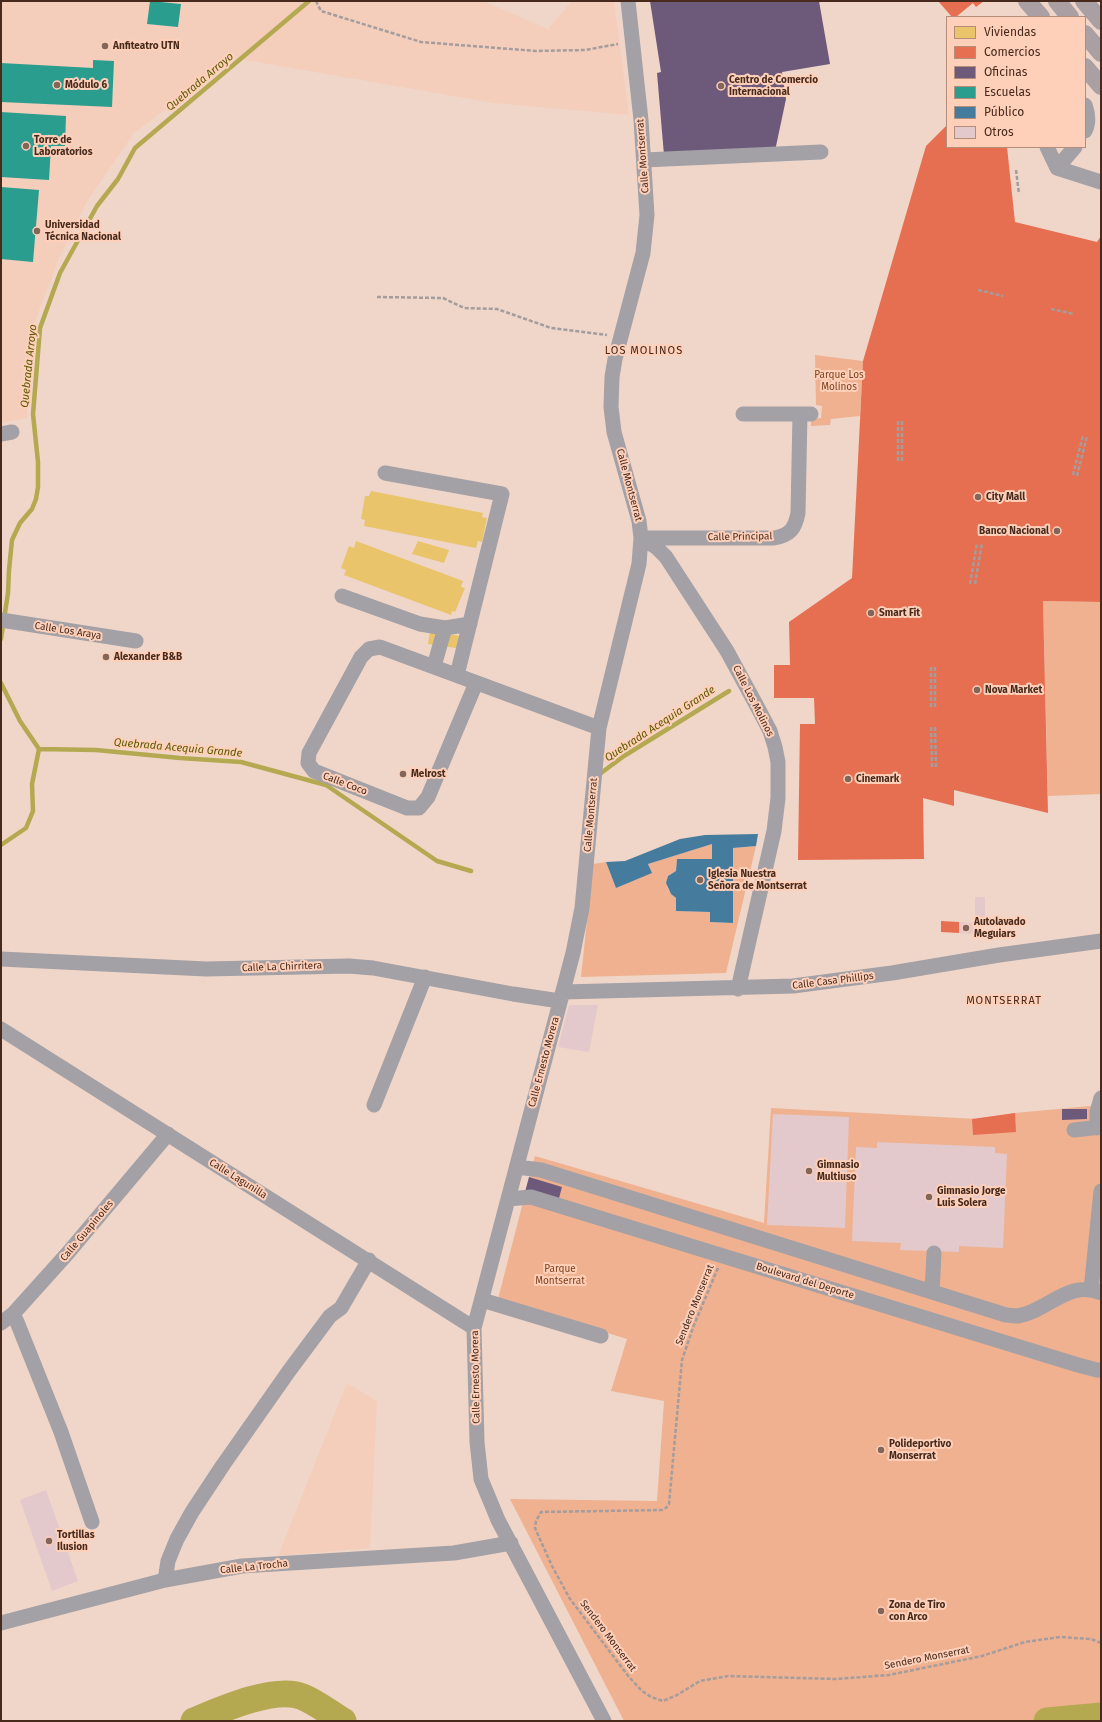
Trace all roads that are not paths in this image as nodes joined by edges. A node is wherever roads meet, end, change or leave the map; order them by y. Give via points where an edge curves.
1 (628, 1) edge
2 (1027, 1) edge
3 (1057, 1) edge
4 (1084, 1) edge
5 (1040, 16) edge
6 (1069, 16) edge
7 (1101, 21) edge
8 (1086, 35) edge
9 (1101, 53) edge
10 (1086, 68) edge
11 (1101, 86) edge
12 (1086, 107) edge
13 (1086, 129) edge
14 (1047, 148) edge
15 (1074, 148) edge
16 (821, 152) dead end
17 (644, 160) junction
18 (1057, 168) junction
19 (1101, 182) edge
20 (743, 414) dead end
21 (385, 473) dead end
22 (641, 538) junction
23 (342, 596) dead end
24 (1, 620) edge
25 (470, 624) junction
26 (444, 628) junction
27 (136, 641) dead end
28 (434, 666) junction
29 (457, 675) junction
30 (476, 683) junction
31 (599, 728) junction
32 (1101, 941) edge
33 (1, 959) edge
34 (425, 977) junction
35 (738, 989) junction
36 (562, 996) junction
37 (1, 1029) edge
38 (1101, 1098) edge
39 (374, 1105) dead end
40 (1099, 1127) edge
41 (1074, 1130) dead end
42 (168, 1134) junction
43 (517, 1167) junction
44 (1101, 1191) edge
45 (508, 1199) junction
46 (934, 1254) dead end
47 (369, 1260) junction
48 (1096, 1291) edge
49 (932, 1292) junction
50 (482, 1300) junction
51 (7, 1318) edge
52 (474, 1328) junction
53 (601, 1336) dead end
54 (1101, 1370) edge
55 (92, 1522) dead end
56 (511, 1543) junction
57 (165, 1580) junction
58 (1, 1622) edge
59 (604, 1721) edge

1 - 17 street, Calle Montserrat
2 - 5 main road
3 - 6 main road
4 - 7 main road
8 - 9 main road
10 - 11 main road
12 - 13 street
14 - 18 street
15 - 18 street
16 - 17 street
17 - 22 street, Calle Montserrat via 647,215 643,253 615,359 611,396 612,419 635,504
18 - 19 street
20 - 22 street, Calle Principal via 806,414 798,513 793,529 784,536 774,538
21 - 25 street via 502,494
22 - 31 street, Calle Montserrat via 639,564
22 - 35 street, Calle Los Molinos via 666,557 727,651 776,747 779,777 774,831
23 - 26 street via 420,624
24 - 27 street, Calle Los Araya
25 - 26 street
25 - 29 street
26 - 28 street
28 - 29 street, Calle Coco
28 - 30 street, Calle Coco via 380,647 369,649 361,657 309,753 308,763 314,772 407,808 419,808 428,798
29 - 30 street, Calle Coco
30 - 31 street, Calle Coco
31 - 36 street, Calle Montserrat via 582,908
32 - 35 street, Calle Casa Phillips via 892,973 793,986
33 - 34 street, Calle La Chirritera via 206,969 349,966
34 - 36 street, Calle La Chirritera via 513,994
34 - 39 street
35 - 36 street, Calle Casa Phillips
36 - 43 street, Calle Ernesto Morera
37 - 42 street, Calle Lagunilla
38 - 40 street via 1097,1112
40 - 41 street
42 - 47 street, Calle Lagunilla
42 - 51 street, Calle Guapinoles via 67,1254
43 - 45 street, Calle Ernesto Morera
43 - 49 street via 541,1170
44 - 48 street
45 - 50 street, Calle Ernesto Morera
45 - 54 street, Boulevard del Deporte via 531,1197
46 - 49 street
47 - 52 street, Calle Lagunilla
47 - 57 street via 341,1308 330,1316 284,1377 192,1512 168,1561
48 - 49 street via 1071,1290 1033,1311 1018,1316 1006,1315
50 - 52 street, Calle Ernesto Morera
50 - 53 street
51 - 55 street via 17,1322 61,1432
52 - 56 street, Calle Ernesto Morera via 480,1479
56 - 57 street, Calle La Trocha via 454,1553 242,1566
56 - 59 street, Calle Ernesto Morera
57 - 58 street, Calle La Trocha

